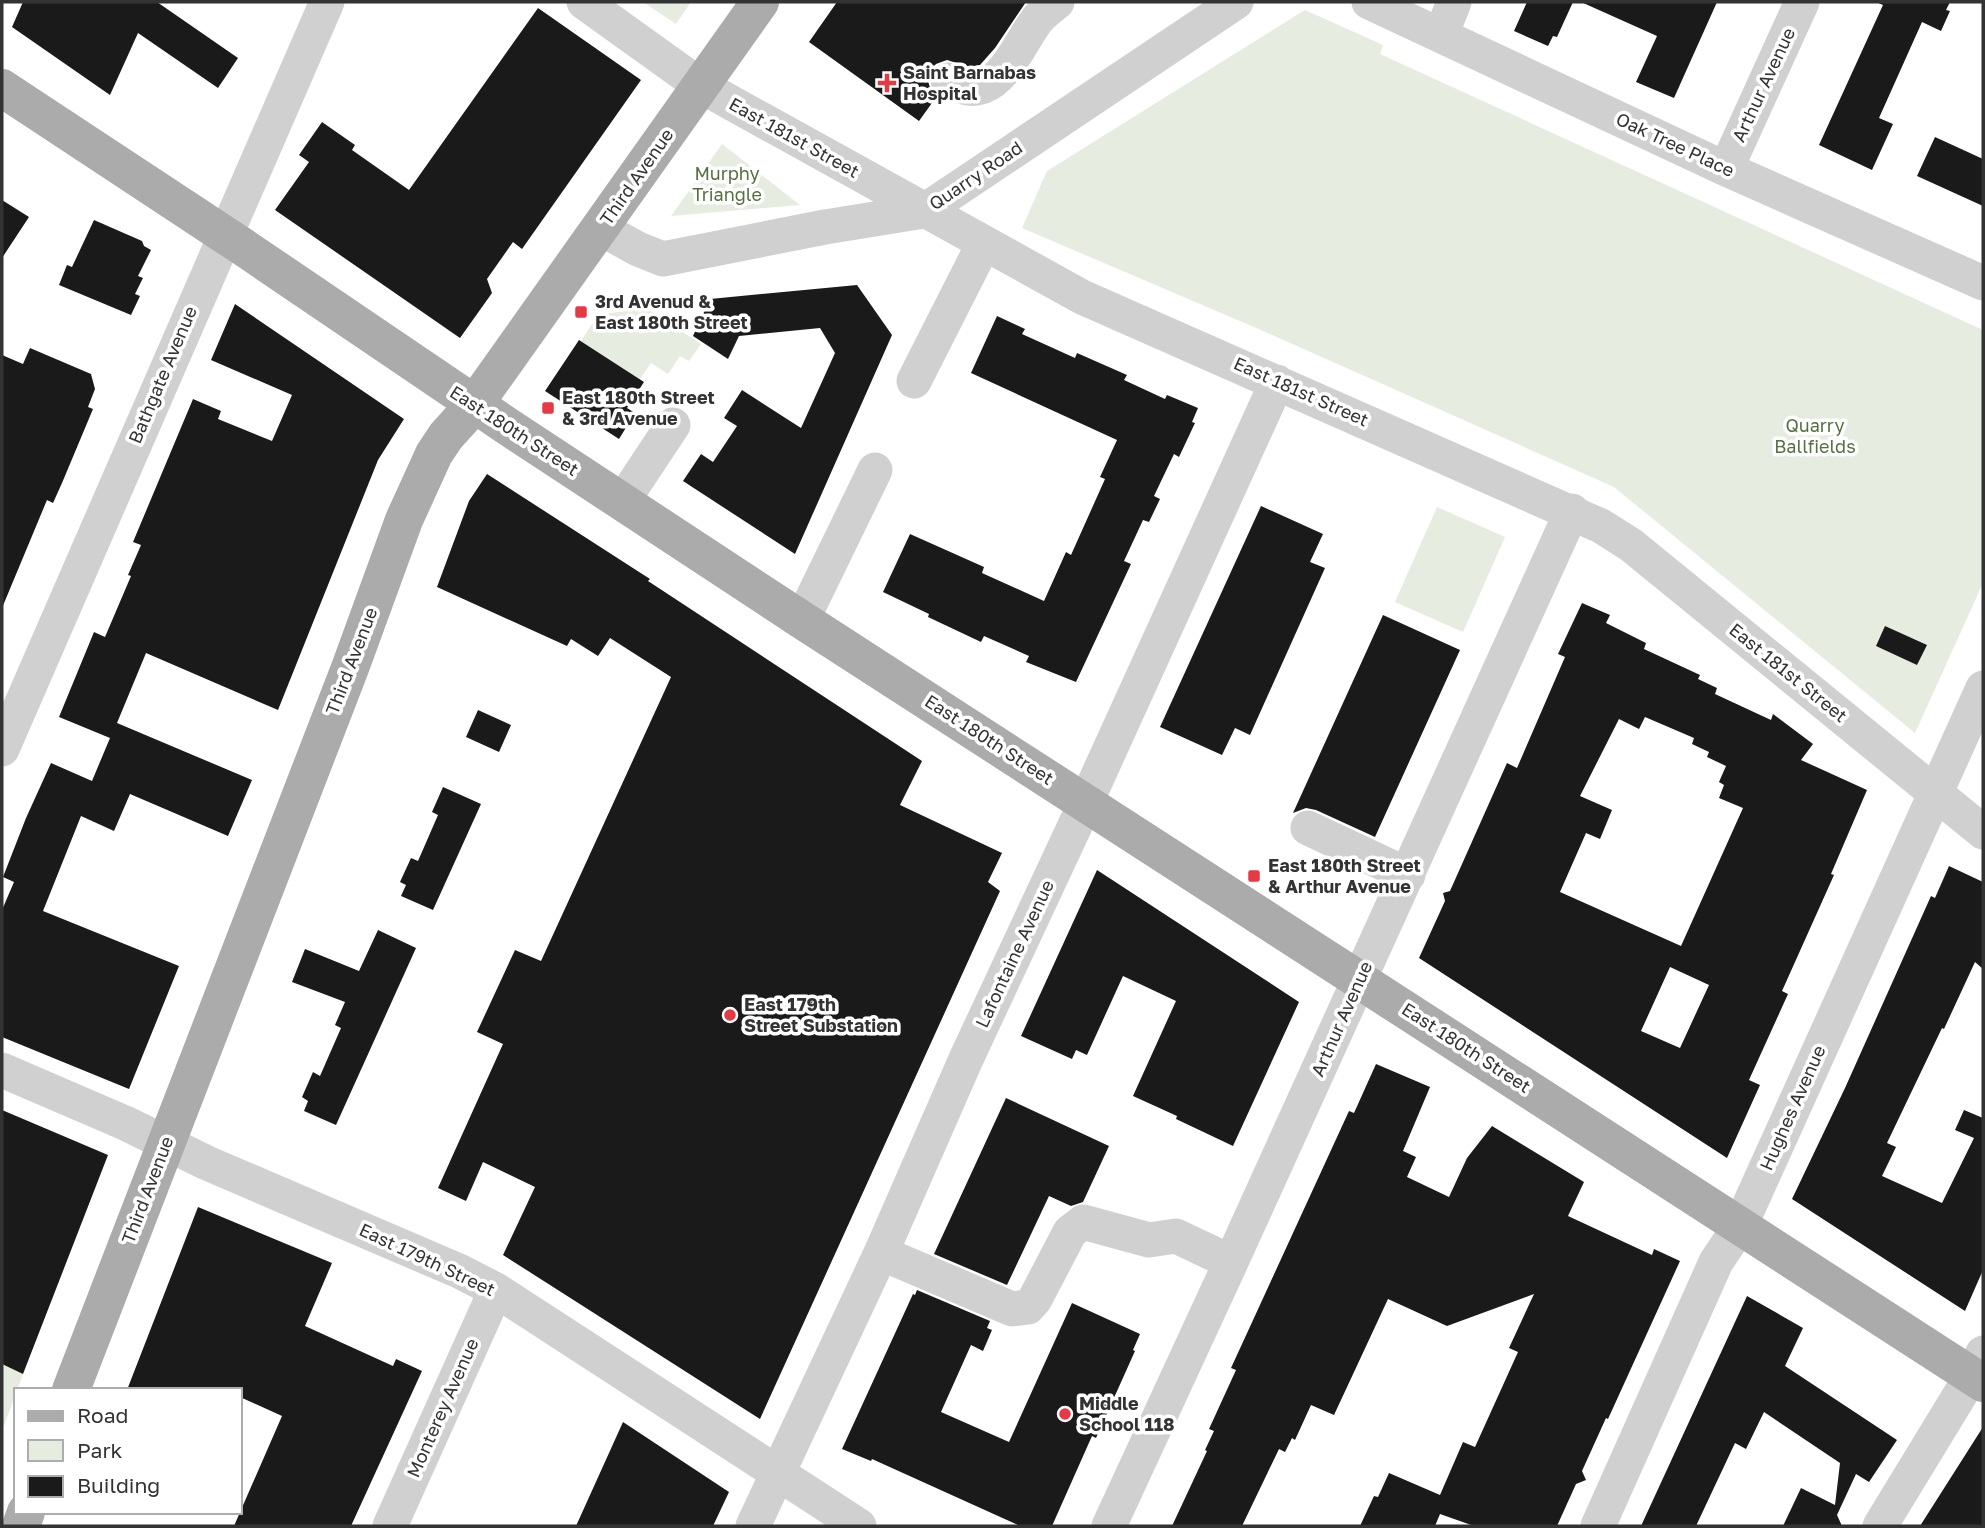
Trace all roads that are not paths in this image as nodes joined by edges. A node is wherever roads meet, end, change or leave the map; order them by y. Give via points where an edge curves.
1 (327, 2) edge
2 (583, 2) edge
3 (760, 2) edge
4 (1058, 2) edge
5 (1369, 2) edge
6 (1454, 2) edge
7 (1802, 2) edge
8 (1222, 6) edge
9 (1441, 35) junction
10 (948, 80) dead end
11 (701, 86) junction
12 (2, 88) edge
13 (1726, 169) junction
14 (924, 211) junction
15 (600, 228) junction
16 (224, 234) junction
17 (984, 243) junction
18 (1983, 283) edge
19 (914, 381) dead end
20 (1277, 382) junction
21 (474, 405) junction
22 (673, 425) dead end
23 (875, 470) dead end
24 (622, 502) junction
25 (1572, 511) junction
26 (802, 620) junction
27 (1983, 688) edge
28 (2, 749) edge
29 (1936, 794) junction
30 (1086, 802) junction
31 (1308, 828) dead end
32 (1983, 832) edge
33 (1408, 875) junction
34 (1360, 979) junction
35 (2, 1070) edge
36 (167, 1143) junction
37 (1740, 1226) junction
38 (881, 1253) junction
39 (1231, 1262) junction
40 (496, 1290) junction
41 (1980, 1370) edge
42 (72, 1388) edge
43 (778, 1473) junction
44 (390, 1526) edge
45 (753, 1526) edge
46 (859, 1526) edge
47 (1109, 1526) edge
48 (1598, 1526) edge
49 (1880, 1526) edge

1 - 16 street, Bathgate Avenue
2 - 11 street, East 181st Street
3 - 11 main road, Third Avenue
4 - 10 street via 1038,17 1000,78 980,87 960,88
5 - 9 street, Oak Tree Place
6 - 9 street
7 - 13 street, Arthur Avenue
8 - 14 street, Quarry Road
9 - 13 street, Oak Tree Place
11 - 14 street, East 181st Street
11 - 15 main road, Third Avenue
12 - 16 main road, East 180th Street
13 - 18 street, Oak Tree Place
14 - 15 street, Quarry Road via 663,259
14 - 17 street, East 181st Street
15 - 21 main road, Third Avenue
16 - 21 main road, East 180th Street
16 - 28 street, Bathgate Avenue
17 - 19 street
17 - 20 street, East 181st Street via 1082,297
20 - 25 street, East 181st Street
20 - 30 street, Lafontaine Avenue
21 - 24 main road, East 180th Street
21 - 36 main road, Third Avenue via 434,454 404,520
22 - 24 street
23 - 26 street
24 - 26 main road, East 180th Street
25 - 29 street, East 181st Street via 1631,545
25 - 33 street, Arthur Avenue
26 - 30 main road, East 180th Street
27 - 29 street, Hughes Avenue
29 - 32 street, East 181st Street
29 - 37 street, Hughes Avenue
30 - 34 main road, East 180th Street
30 - 38 street, Lafontaine Avenue
31 - 33 street
33 - 34 street, Arthur Avenue
34 - 37 main road, East 180th Street
34 - 39 street, Arthur Avenue
35 - 36 street, East 179th Street
36 - 40 street, East 179th Street
36 - 42 main road, Third Avenue
37 - 41 main road, East 180th Street
37 - 48 street, Hughes Avenue via 1716,1262
38 - 39 street via 1012,1309 1028,1307 1035,1299 1070,1232 1083,1222 1149,1240 1176,1236
38 - 43 street, Lafontaine Avenue
39 - 47 street, Arthur Avenue
40 - 43 street, East 179th Street
40 - 44 street, Monterey Avenue
41 - 49 street
43 - 45 street, Lafontaine Avenue
43 - 46 street, East 179th Street

